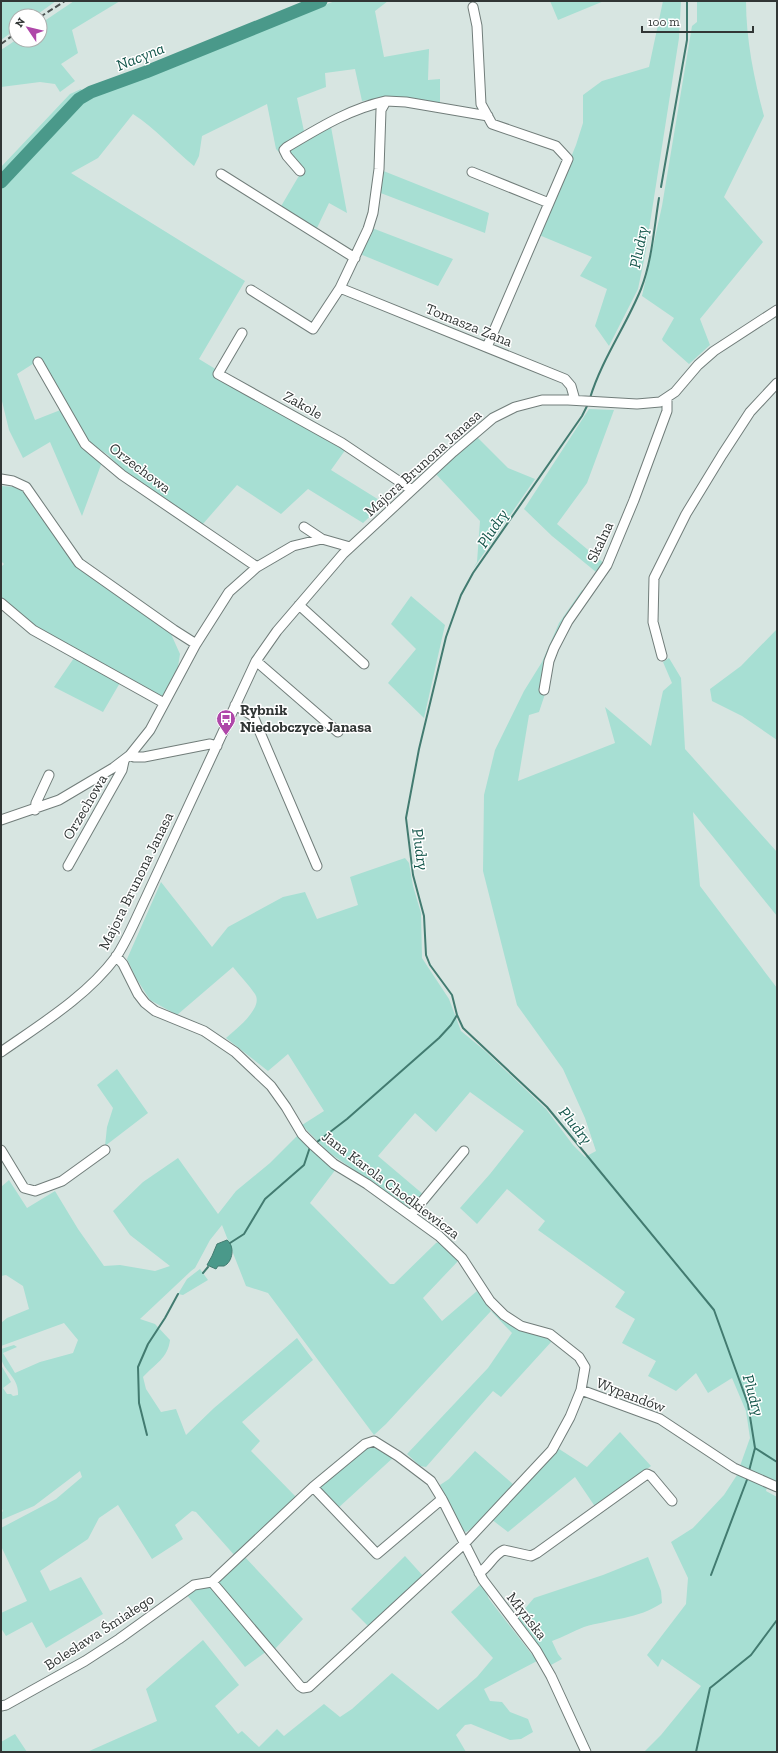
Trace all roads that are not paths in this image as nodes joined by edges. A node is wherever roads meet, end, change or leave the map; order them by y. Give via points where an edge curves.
1 (473, 7) dead end
2 (386, 101) junction
3 (488, 116) junction
4 (300, 171) dead end
5 (472, 172) dead end
6 (221, 174) dead end
7 (549, 203) junction
8 (354, 258) junction
9 (340, 288) junction
10 (251, 290) dead end
11 (777, 310) edge
12 (242, 332) dead end
13 (487, 347) junction
14 (38, 362) dead end
15 (777, 383) edge
16 (667, 398) junction
17 (578, 400) junction
18 (1, 478) edge
19 (412, 490) junction
20 (304, 527) dead end
21 (322, 539) junction
22 (350, 547) junction
23 (257, 567) junction
24 (1, 602) edge
25 (299, 604) junction
26 (196, 644) junction
27 (662, 656) dead end
28 (256, 661) junction
29 (364, 664) dead end
30 (544, 690) dead end
31 (164, 703) junction
32 (235, 705) junction
33 (338, 732) dead end
34 (217, 746) junction
35 (127, 758) junction
36 (49, 775) dead end
37 (35, 810) junction
38 (1, 820) edge
39 (68, 866) dead end
40 (316, 866) dead end
41 (116, 956) junction
42 (1, 1052) edge
43 (1, 1150) edge
44 (105, 1150) dead end
45 (464, 1152) dead end
46 (411, 1215) junction
47 (581, 1390) junction
48 (313, 1487) junction
49 (777, 1487) edge
50 (442, 1499) junction
51 (672, 1501) dead end
52 (465, 1543) junction
53 (479, 1573) junction
54 (212, 1581) junction
55 (1, 1706) edge
56 (586, 1752) edge

1 - 3 street via 477,26 481,104
2 - 3 street
2 - 4 street via 366,105 341,115 287,147 284,150 287,156
2 - 8 street via 381,110 379,169 373,213
3 - 7 street via 492,124 556,146 568,159
5 - 7 street
6 - 8 street
7 - 13 street
8 - 9 street
9 - 10 street via 313,329
9 - 13 street, Tomasza Zana
11 - 16 street, Majora Brunona Janasa via 714,351
12 - 19 street, Zakole via 218,374 342,443
13 - 17 street, Tomasza Zana via 565,380
14 - 23 street, Orzechowa via 85,444 122,475
15 - 27 street via 750,412 722,455 686,514 654,578 653,622
16 - 17 street, Majora Brunona Janasa via 650,404
16 - 30 street, Skalna via 667,411 607,565 559,636 549,661
17 - 19 street, Majora Brunona Janasa via 534,402 515,406 502,413 477,430
18 - 26 street via 26,487 79,563
19 - 22 street, Majora Brunona Janasa
20 - 21 street
21 - 22 street, Orzechowa
21 - 23 street, Orzechowa via 293,546
22 - 25 street, Majora Brunona Janasa
23 - 26 street, Orzechowa via 229,592
24 - 31 street via 34,630
25 - 28 street, Majora Brunona Janasa
25 - 29 street
26 - 31 street, Orzechowa
28 - 32 street, Majora Brunona Janasa
28 - 33 street
31 - 35 street, Orzechowa via 146,737
32 - 34 street, Majora Brunona Janasa
32 - 40 street via 253,716
34 - 35 street
34 - 41 street, Majora Brunona Janasa
35 - 37 street, Orzechowa via 59,800
35 - 39 street, Orzechowa
36 - 37 street
37 - 38 street, Orzechowa
41 - 42 street, Majora Brunona Janasa via 72,1001
41 - 46 street, Jana Karola Chodkiewicza via 145,1003 161,1014 204,1031 234,1052 271,1086 302,1134 314,1146 334,1164 368,1184
43 - 44 street via 24,1188 35,1192 62,1181
45 - 46 street
46 - 47 street, Jana Karola Chodkiewicza via 455,1251 468,1266 490,1301 504,1315 521,1326 550,1334 582,1360 585,1370
47 - 49 street, Wypandów via 660,1419 734,1468
47 - 52 street, Wypandów via 552,1450
48 - 50 street, Młyńska via 365,1444 374,1440 431,1482
48 - 50 street via 377,1554
48 - 54 street, Młyńska
50 - 52 street, Młyńska
51 - 53 street via 647,1474 537,1553 531,1556 504,1550
52 - 53 street, Młyńska
52 - 54 street, Wypandów via 306,1689 300,1686
53 - 56 street, Młyńska via 494,1597 536,1650 551,1676
54 - 55 street, Bolesława Śmiałego via 194,1585 85,1661 6,1706

